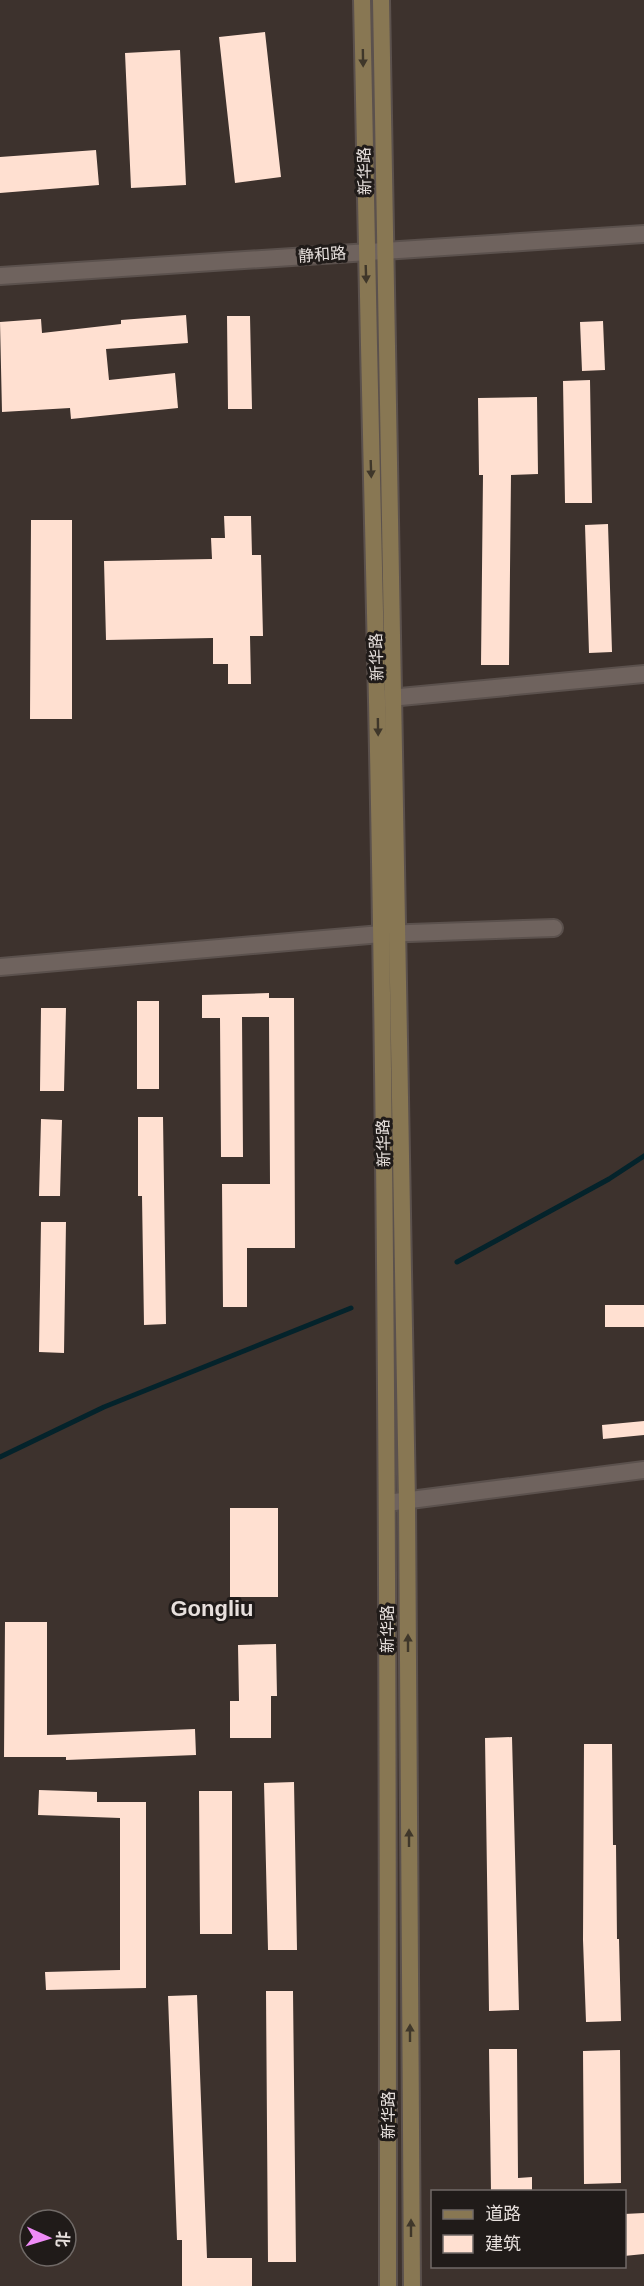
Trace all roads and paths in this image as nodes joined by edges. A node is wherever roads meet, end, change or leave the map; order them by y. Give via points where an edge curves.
1 (362, 0) edge
2 (381, 0) edge
3 (644, 234) edge
4 (385, 250) junction
5 (365, 251) junction
6 (0, 276) edge
7 (644, 674) edge
8 (386, 699) junction
9 (554, 928) dead end
10 (381, 934) junction
11 (398, 934) junction
12 (0, 967) edge
13 (644, 1470) edge
14 (407, 1502) junction
15 (387, 1503) junction
16 (388, 2286) edge
17 (412, 2286) edge

1 -> 5 main road, 新华路
2 - 4 main road, 新华路
3 - 4 street, 静和路
4 - 5 street, 静和路
4 - 8 main road, 新华路
5 - 6 street, 静和路
5 -> 8 main road, 新华路
7 - 8 street
8 -> 10 main road, 新华路
8 - 11 main road, 新华路
9 - 11 street
10 - 11 street
10 - 12 street
10 - 15 main road, 新华路
11 - 14 main road, 新华路
13 - 14 street
14 - 15 street
17 -> 14 main road, 新华路
15 - 16 main road, 新华路

